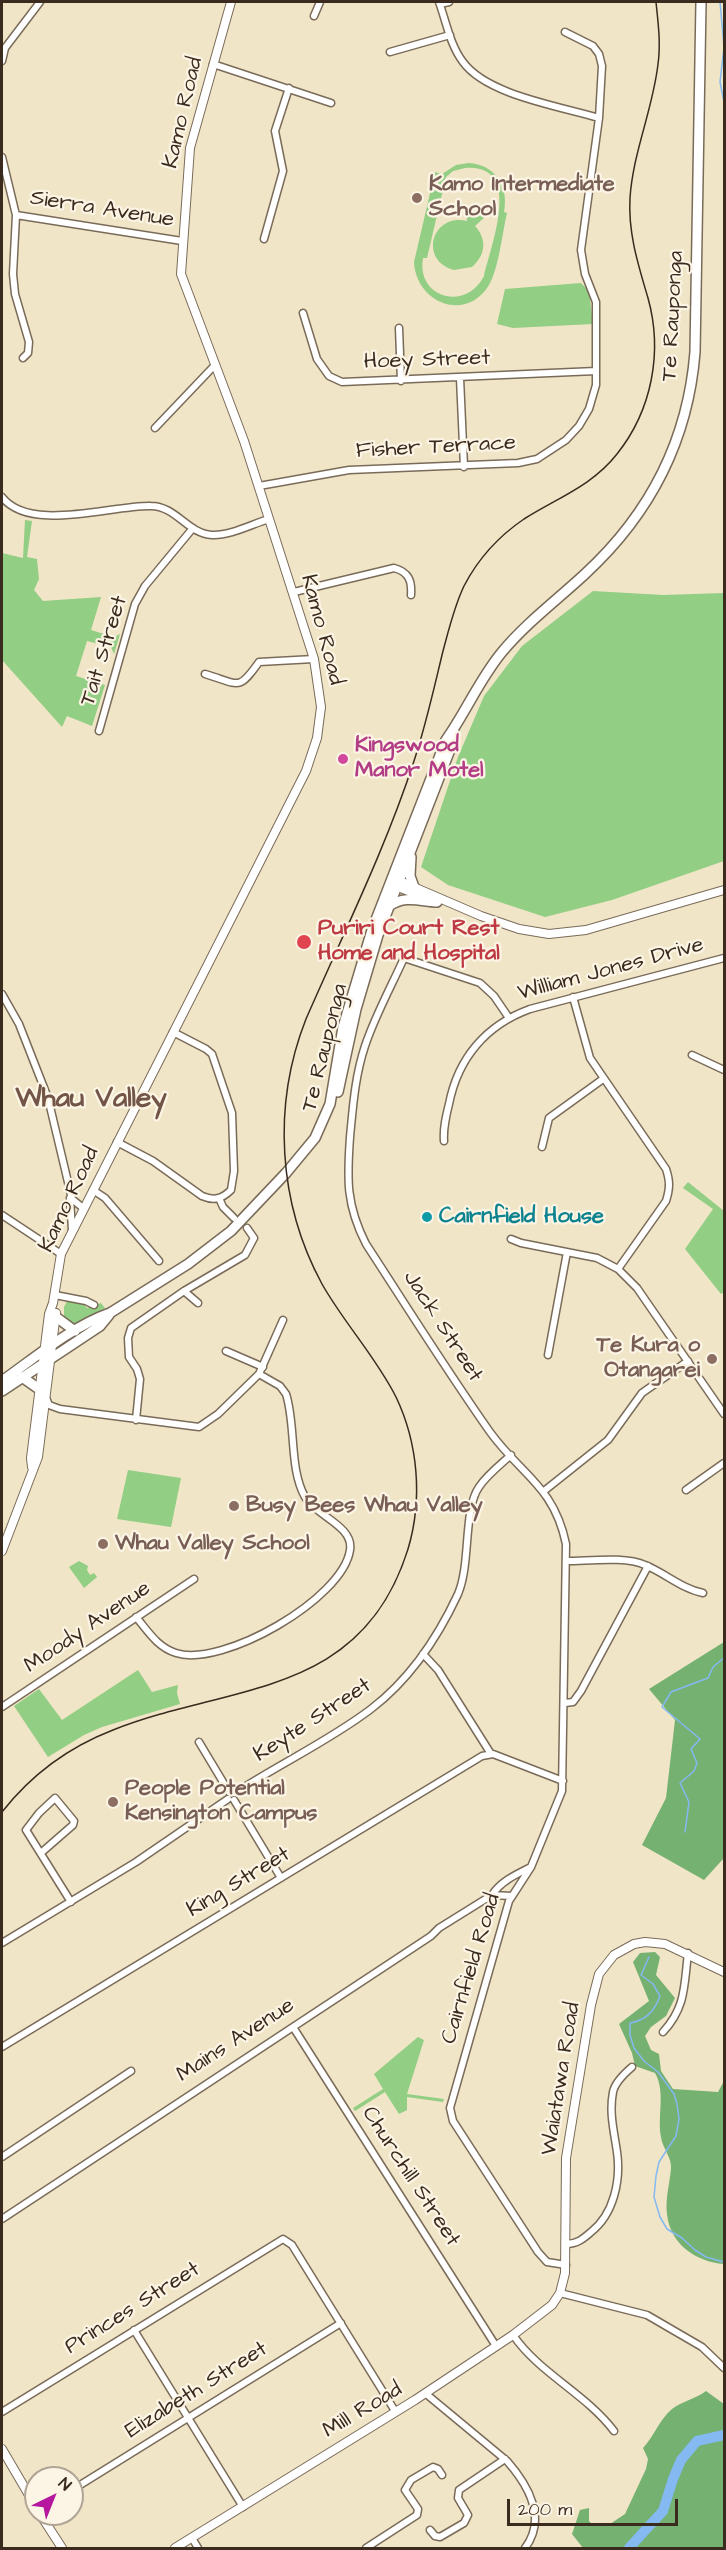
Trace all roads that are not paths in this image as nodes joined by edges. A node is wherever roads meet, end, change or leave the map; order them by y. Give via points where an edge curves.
1 (40, 2) edge
2 (231, 2) edge
3 (320, 2) edge
4 (449, 2) edge
5 (701, 2) edge
6 (439, 3) edge
7 (314, 16) dead end
8 (565, 32) dead end
9 (450, 35) junction
10 (390, 52) dead end
11 (2, 61) edge
12 (213, 64) junction
13 (289, 88) junction
14 (331, 103) dead end
15 (599, 118) junction
16 (2, 157) edge
17 (16, 214) junction
18 (264, 239) dead end
19 (182, 241) junction
20 (303, 313) dead end
21 (399, 328) dead end
22 (23, 358) dead end
23 (214, 365) junction
24 (596, 371) junction
25 (460, 378) junction
26 (401, 381) junction
27 (155, 428) dead end
28 (464, 467) junction
29 (259, 486) junction
30 (2, 497) edge
31 (269, 519) junction
32 (193, 528) junction
33 (294, 592) junction
34 (411, 594) dead end
35 (314, 659) junction
36 (205, 674) dead end
37 (99, 731) dead end
38 (454, 731) junction
39 (412, 849) junction
40 (395, 882) junction
41 (414, 887) junction
42 (724, 893) edge
43 (440, 901) junction
44 (389, 906) junction
45 (724, 958) edge
46 (2, 994) edge
47 (573, 997) junction
48 (509, 1018) junction
49 (173, 1032) junction
50 (692, 1055) dead end
51 (724, 1070) edge
52 (603, 1079) junction
53 (444, 1141) dead end
54 (117, 1142) junction
55 (542, 1147) dead end
56 (93, 1190) junction
57 (69, 1191) junction
58 (219, 1198) junction
59 (83, 1208) junction
60 (2, 1215) edge
61 (246, 1217) junction
62 (234, 1218) dead end
63 (247, 1228) dead end
64 (72, 1231) junction
65 (511, 1239) dead end
66 (567, 1252) junction
67 (61, 1254) junction
68 (159, 1261) dead end
69 (618, 1269) junction
70 (184, 1290) junction
71 (54, 1299) junction
72 (198, 1303) dead end
73 (94, 1305) dead end
74 (110, 1313) junction
75 (57, 1317) junction
76 (283, 1320) dead end
77 (75, 1331) junction
78 (226, 1351) dead end
79 (47, 1355) junction
80 (548, 1355) dead end
81 (688, 1361) junction
82 (263, 1366) junction
83 (259, 1374) junction
84 (22, 1377) junction
85 (2, 1381) edge
86 (39, 1389) junction
87 (2, 1391) edge
88 (46, 1398) junction
89 (60, 1409) junction
90 (724, 1414) edge
91 (43, 1418) junction
92 (136, 1420) junction
93 (511, 1455) junction
94 (724, 1463) edge
95 (32, 1467) junction
96 (686, 1490) dead end
97 (544, 1491) junction
98 (2, 1551) edge
99 (567, 1561) junction
100 (648, 1566) junction
101 (194, 1579) dead end
102 (703, 1593) dead end
103 (136, 1617) junction
104 (423, 1654) junction
105 (565, 1703) junction
106 (2, 1707) edge
107 (200, 1742) dead end
108 (491, 1754) junction
109 (563, 1782) junction
110 (231, 1796) junction
111 (42, 1852) junction
112 (531, 1867) junction
113 (281, 1878) junction
114 (494, 1892) junction
115 (511, 1896) junction
116 (71, 1902) junction
117 (2, 1943) edge
118 (688, 1953) junction
119 (724, 1972) edge
120 (293, 2027) junction
121 (663, 2032) dead end
122 (2, 2047) edge
123 (632, 2067) dead end
124 (131, 2072) dead end
125 (2, 2157) edge
126 (2, 2219) edge
127 (567, 2244) junction
128 (566, 2265) junction
129 (560, 2293) junction
130 (341, 2323) junction
131 (134, 2330) junction
132 (513, 2335) junction
133 (496, 2346) junction
134 (724, 2368) edge
135 (425, 2393) junction
136 (395, 2411) junction
137 (2, 2412) edge
138 (188, 2418) junction
139 (614, 2431) dead end
140 (2, 2449) edge
141 (504, 2459) junction
142 (442, 2475) dead end
143 (84, 2483) edge
144 (24, 2487) edge
145 (243, 2506) junction
146 (48, 2526) edge
147 (430, 2530) dead end
148 (192, 2538) junction
149 (62, 2548) edge
150 (175, 2548) edge
151 (198, 2548) edge
152 (366, 2548) edge
153 (525, 2548) edge

1 - 11 street via 5,48
2 - 12 main road, Kamo Road
3 - 7 street
4 - 6 street
5 - 38 highway, Te Rauponga via 695,352 682,428 657,486 632,524 602,558 525,627 502,653 472,694
6 - 9 street
8 - 15 street, Fisher Terrace via 591,44 601,58
9 - 10 street
9 - 15 street via 462,61 489,85
12 - 13 street
12 - 19 main road, Kamo Road via 190,148
13 - 14 street
13 - 18 street via 275,131 283,171
15 - 24 street, Fisher Terrace via 581,250 596,302
16 - 17 street
17 - 19 street, Sierra Avenue
17 - 22 street via 14,284 29,342
19 - 23 main road, Kamo Road via 183,280
20 - 26 street, Hoey Street via 317,359 329,376 342,382
21 - 26 street
23 - 27 street
23 - 29 main road, Kamo Road
24 - 25 street, Hoey Street
24 - 28 street, Fisher Terrace via 589,409 579,426 554,449 537,459 518,463
25 - 26 street, Hoey Street
25 - 28 street
28 - 29 street, Fisher Terrace via 349,470
29 - 31 main road, Kamo Road
30 - 32 street via 19,510 48,516 158,506
31 - 32 street via 217,535
31 - 33 main road, Kamo Road
32 - 37 street, Tait Street via 135,604
33 - 34 street via 394,568 410,579
33 - 35 main road, Kamo Road
35 - 36 street via 259,662 239,684
35 - 49 main road, Kamo Road via 321,707 311,758
38 - 39 highway, Te Rauponga
38 - 40 highway, Te Rauponga via 446,740
39 - 40 highway, Te Rauponga
39 - 41 highway via 410,876
40 - 41 main road
40 - 43 main road
40 - 44 highway, Te Rauponga
40 - 61 highway, Te Rauponga via 372,930 343,1027 332,1095 323,1121 306,1151
41 - 43 main road
42 - 43 main road via 586,930 556,934 519,928
43 - 44 highway via 407,899
44 - 61 highway, Te Rauponga via 364,980 329,1123 311,1153
45 - 47 street, William Jones Drive
46 - 57 street via 19,1024 48,1098
47 - 48 street, William Jones Drive
47 - 52 street via 590,1058
48 - 53 street, William Jones Drive via 483,1037 458,1073 443,1130
48 - 93 street, Jack Street via 480,983 404,958 368,1038 358,1075 347,1190 366,1244 469,1402
49 - 54 main road, Kamo Road
49 - 58 street via 212,1054 232,1111 233,1184
50 - 51 street
52 - 55 street via 549,1118
52 - 69 street via 666,1169 670,1189 666,1201
54 - 56 main road, Kamo Road
54 - 58 street via 153,1161 202,1196
56 - 59 main road, Kamo Road
56 - 68 street via 105,1198
57 - 59 street
57 - 64 street
58 - 62 street
59 - 64 main road, Kamo Road
60 - 67 street
61 - 74 highway, Te Rauponga via 188,1264
63 - 70 street via 254,1241 245,1255
64 - 67 main road, Kamo Road
65 - 66 street
66 - 69 street via 597,1258
66 - 80 street
67 - 71 main road, Kamo Road
69 - 81 street via 637,1288
70 - 72 street
70 - 92 street via 134,1325 129,1333 129,1357 139,1374
71 - 73 street via 83,1300
71 - 75 main road, Kamo Road
71 - 79 main road, Kamo Road via 49,1314
74 - 77 highway, Te Rauponga
74 - 79 highway via 100,1326
75 - 77 highway
75 - 79 main road, Kamo Road
76 - 82 street
77 - 79 highway, Te Rauponga
78 - 82 street
79 - 84 highway
79 - 85 highway, Te Rauponga
79 - 86 main road, Kamo Road
79 - 88 main road, Kamo Road
81 - 90 street
81 - 97 street via 642,1393 608,1440
82 - 83 street
83 - 92 street via 199,1427
83 - 103 street via 286,1394 303,1493 318,1512 345,1533 350,1543 347,1559 313,1602 258,1636 223,1650 198,1655 176,1653 157,1642
84 - 86 highway
84 - 87 highway
86 - 95 main road, Kamo Road
88 - 89 street via 50,1405
88 - 91 main road, Kamo Road
89 - 91 street
89 - 92 street
91 - 95 main road, Kamo Road via 38,1457
93 - 97 street, Jack Street
93 - 104 street, Keyte Street via 477,1489 462,1583
94 - 96 street
95 - 98 main road, Kamo Road
97 - 99 street, Jack Street via 562,1525
99 - 100 street via 626,1561
99 - 105 street, Jack Street
100 - 102 street
100 - 105 street via 581,1691 573,1702
101 - 103 street, Moody Avenue
103 - 106 street, Moody Avenue
104 - 108 street via 438,1670
104 - 110 street, Keyte Street via 393,1689 360,1717
105 - 109 street, Cairnfield Road
107 - 110 street
108 - 109 street
108 - 113 street, King Street via 421,1791
109 - 112 street, Cairnfield Road via 560,1800
110 - 113 street
110 - 116 street, Keyte Street
111 - 111 street via 74,1821 55,1798 26,1830
111 - 116 street
112 - 114 street, Mains Avenue
112 - 115 street, Cairnfield Road
113 - 122 street, King Street
114 - 115 street
114 - 120 street, Mains Avenue
115 - 128 street, Cairnfield Road via 450,2112 541,2257 552,2264
116 - 117 street, Keyte Street
118 - 119 main road, Waiatawa Road
118 - 121 street via 681,2006
118 - 127 main road, Waiatawa Road via 665,1944 634,1944 614,1955 599,1974 566,2158
120 - 126 street, Mains Avenue
120 - 133 street, Churchill Street
123 - 127 street via 613,2089 615,2195 596,2228 578,2242
124 - 125 street
127 - 128 main road, Waiatawa Road
128 - 129 main road, Waiatawa Road
129 - 132 main road, Mill Road via 552,2306
129 - 134 street via 647,2315 702,2347
130 - 131 street, Princes Street via 285,2239
130 - 136 street
130 - 138 street, Elizabeth Street
131 - 137 street, Princes Street
131 - 138 street
132 - 133 main road, Mill Road
132 - 139 street via 545,2369 599,2411
133 - 135 main road, Mill Road
135 - 136 main road, Mill Road
135 - 141 street
136 - 145 main road, Mill Road
138 - 143 street, Elizabeth Street
138 - 145 street
140 - 144 main road
141 - 147 street via 459,2490 458,2498 468,2515 464,2523 440,2537
141 - 153 street via 536,2510 536,2530
142 - 152 street via 436,2467 430,2467 408,2482 405,2490 419,2512
145 - 148 main road, Mill Road
146 - 149 main road
148 - 150 main road, Mill Road
148 - 151 street

